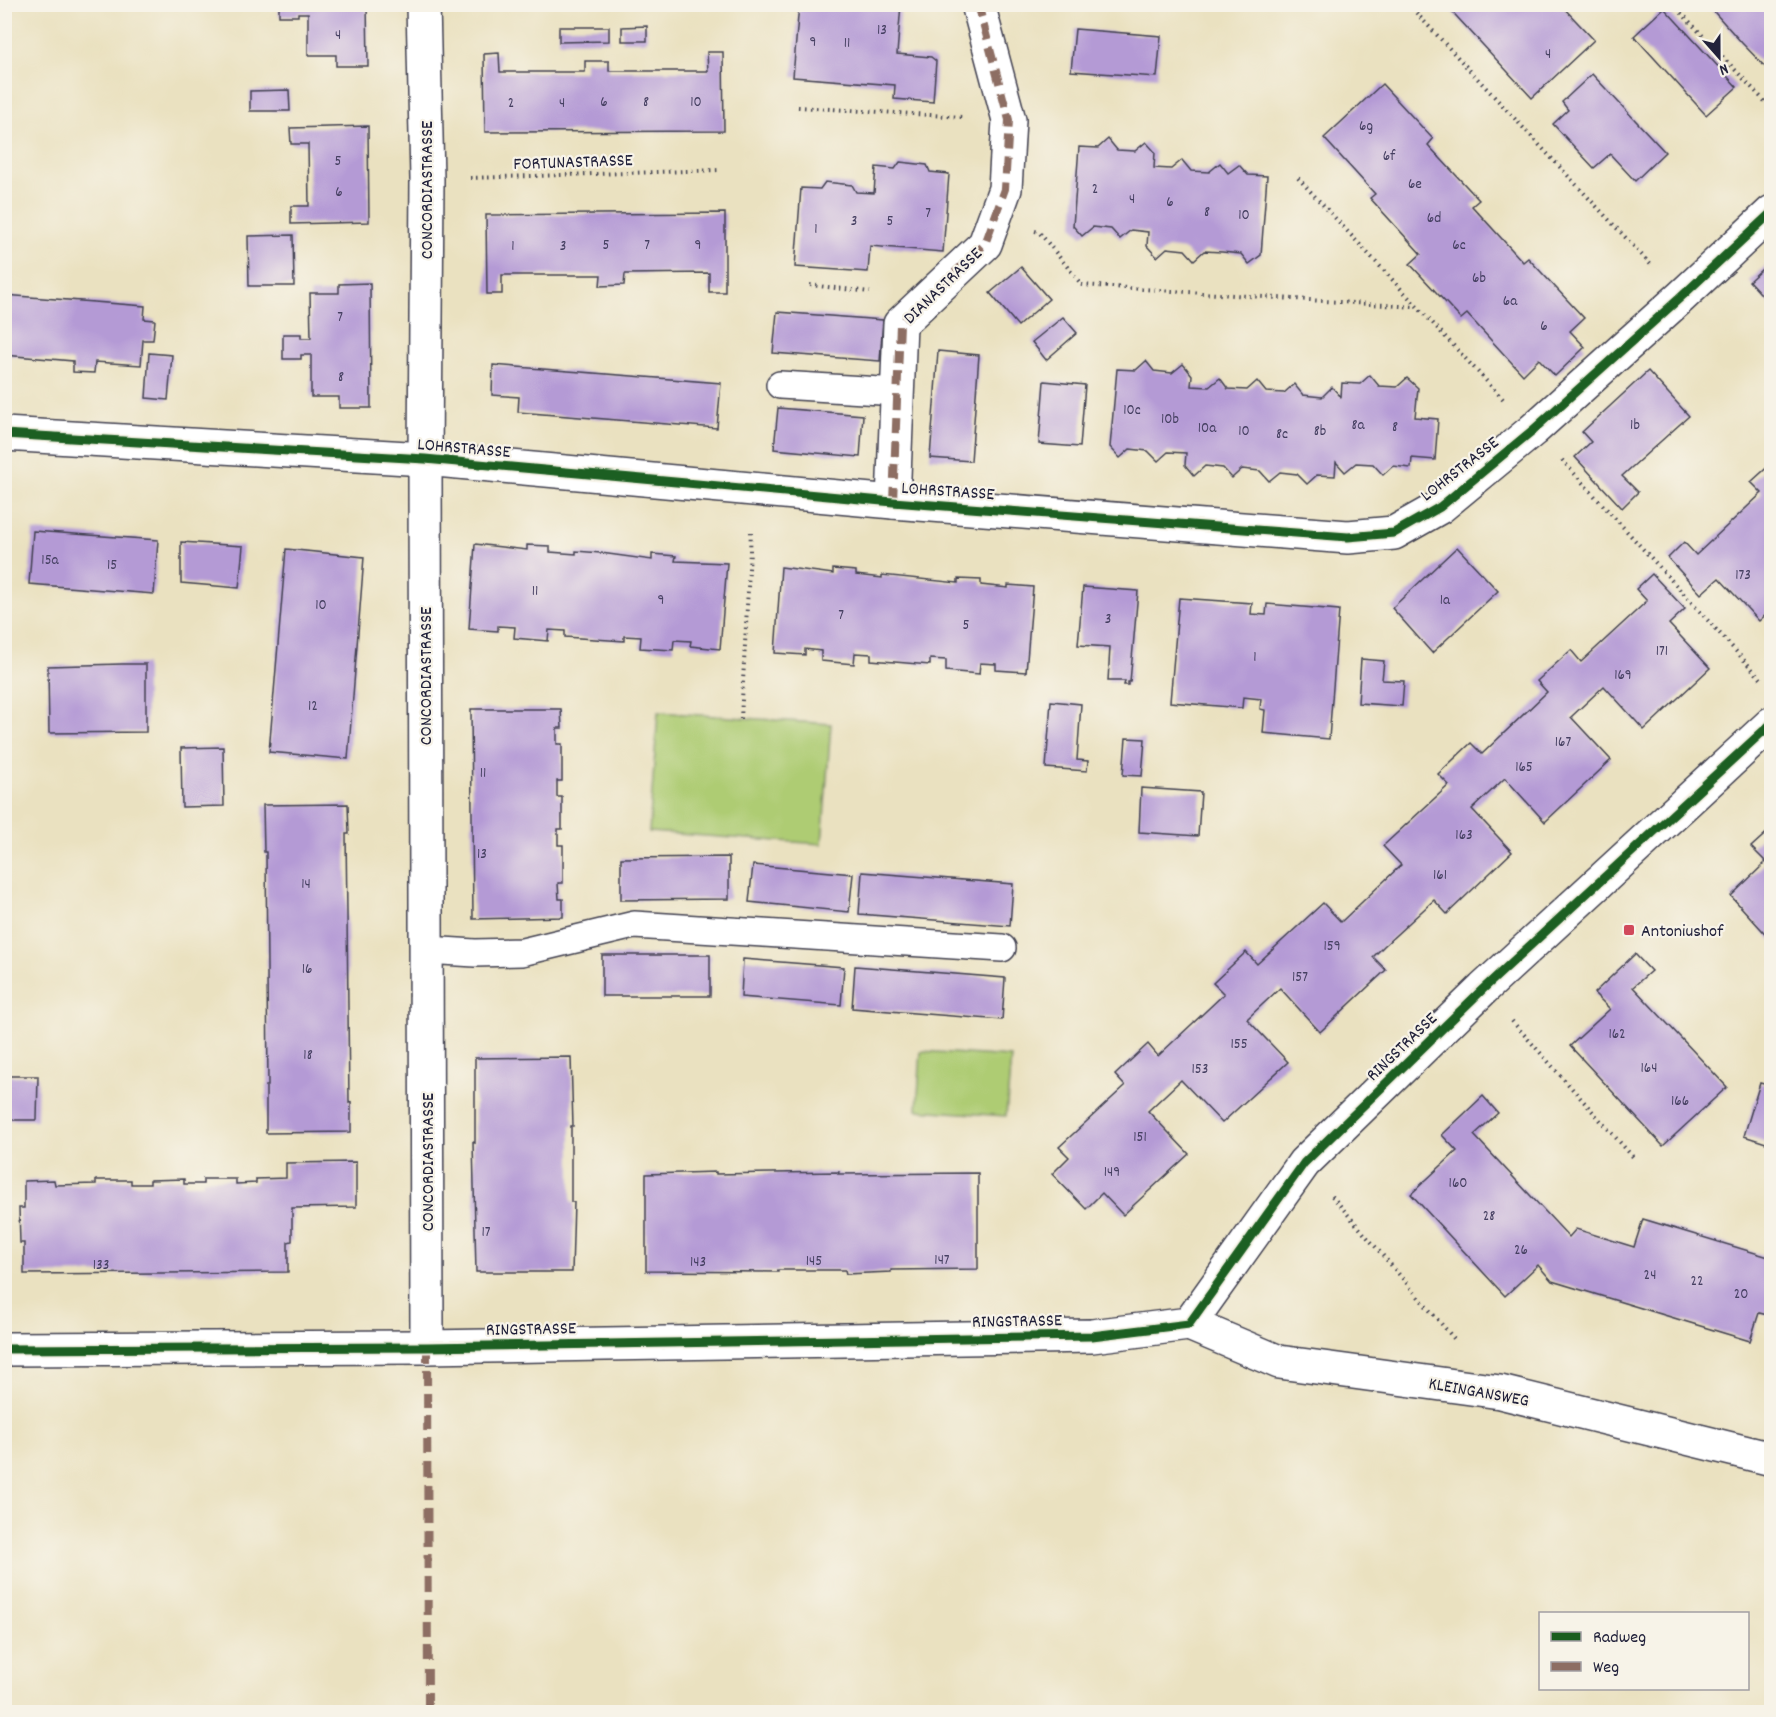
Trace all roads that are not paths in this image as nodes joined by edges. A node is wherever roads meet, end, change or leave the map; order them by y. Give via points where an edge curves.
1 (423, 4) edge
2 (978, 4) edge
3 (1772, 212) edge
4 (780, 386) dead end
5 (898, 392) junction
6 (4, 434) edge
7 (425, 459) junction
8 (893, 502) junction
9 (1772, 723) edge
10 (1002, 948) dead end
11 (426, 950) junction
12 (1189, 1324) junction
13 (427, 1347) junction
14 (4, 1349) edge
15 (1772, 1459) edge

1 - 7 street, CONCORDIASTRASSE via 427,179
2 - 5 street, DIANASTRASSE via 1009,120 1005,189 985,244 900,324
3 - 8 street, LOHRSTRASSE via 1533,430 1440,507 1394,533 1348,537
4 - 5 lane
5 - 8 street, DIANASTRASSE
6 - 7 street, LOHRSTRASSE
7 - 8 street, LOHRSTRASSE
7 - 11 street, CONCORDIASTRASSE
9 - 12 street, RINGSTRASSE via 1483,989 1304,1163
10 - 11 lane via 634,925 522,952
11 - 13 street, CONCORDIASTRASSE
12 - 13 street, RINGSTRASSE via 1092,1336
12 - 15 street, KLEINGANSWEG via 1279,1362 1500,1392
13 - 14 street, RINGSTRASSE

